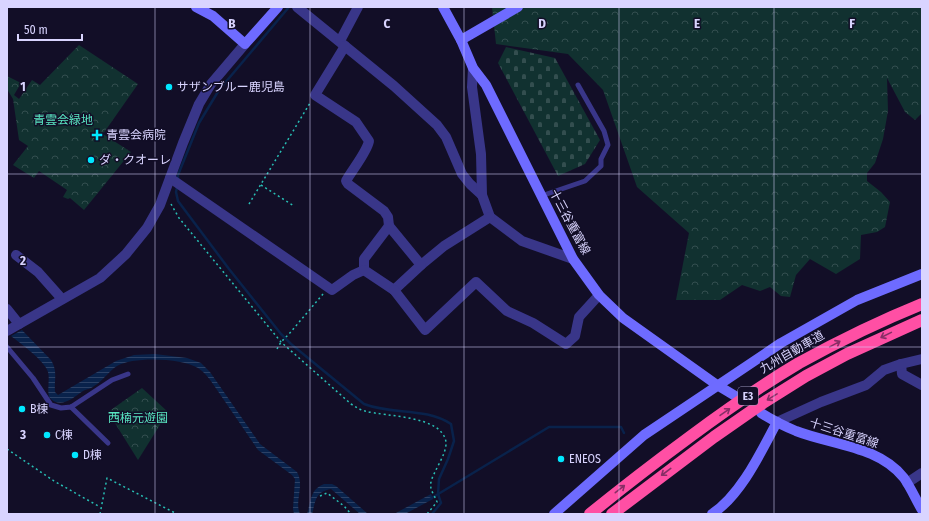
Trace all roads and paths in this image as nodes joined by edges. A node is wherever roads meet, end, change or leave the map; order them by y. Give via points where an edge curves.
1 (196, 7) edge
2 (278, 7) edge
3 (297, 7) edge
4 (358, 7) edge
5 (444, 7) edge
6 (518, 7) edge
7 (461, 40) junction
8 (245, 44) junction
9 (343, 44) junction
10 (473, 68) junction
11 (578, 85) dead end
12 (315, 95) junction
13 (171, 179) junction
14 (261, 185) junction
15 (165, 190) junction
16 (482, 195) junction
17 (541, 196) junction
18 (249, 204) dead end
19 (294, 206) dead end
20 (490, 217) junction
21 (389, 226) junction
22 (16, 255) dead end
23 (574, 259) junction
24 (421, 265) junction
25 (364, 270) junction
26 (922, 274) edge
27 (328, 288) junction
28 (394, 290) junction
29 (599, 295) junction
30 (62, 299) junction
31 (922, 304) edge
32 (7, 309) edge
33 (922, 320) edge
34 (19, 324) junction
35 (7, 331) edge
36 (281, 342) junction
37 (7, 347) edge
38 (277, 349) dead end
39 (922, 359) edge
40 (901, 364) junction
41 (128, 374) dead end
42 (717, 384) junction
43 (922, 385) edge
44 (737, 397) dead end
45 (71, 407) junction
46 (761, 413) dead end
47 (777, 422) junction
48 (108, 443) dead end
49 (7, 449) edge
50 (922, 472) edge
51 (907, 484) junction
52 (320, 496) dead end
53 (100, 507) junction
54 (922, 510) edge
55 (100, 514) edge
56 (177, 514) edge
57 (350, 514) edge
58 (427, 514) edge
59 (554, 514) edge
60 (590, 514) edge
61 (612, 514) edge
62 (712, 514) edge

1 - 8 street via 213,16
2 - 8 street
3 - 9 street
4 - 9 street
5 - 7 street, 十三谷重富線
6 - 7 street
7 - 10 street, 十三谷重富線
8 - 13 street via 211,84 199,104
9 - 12 street
9 - 16 street via 437,125 446,137 462,174
10 - 16 street via 472,87 481,154
10 - 17 street, 十三谷重富線 via 486,85
11 - 17 lane via 604,131 608,145 601,166 585,181
12 - 14 path
12 - 21 street via 356,122 369,141 368,148 346,181 384,211
13 - 15 street
13 - 27 street
14 - 18 path
14 - 19 path
15 - 30 street via 153,219 122,258 100,278
15 - 36 path via 179,218
16 - 20 street
17 - 23 street, 十三谷重富線
20 - 23 street via 522,242
20 - 24 street via 444,246
21 - 24 street
21 - 25 street via 364,258
22 - 30 street via 38,272
23 - 29 street, 十三谷重富線
24 - 28 street
25 - 27 street via 332,290
25 - 28 street
26 - 42 street via 842,307
27 - 36 path
28 - 29 street via 425,330 476,282 507,311 533,323 566,344 575,336 579,317
29 - 42 street, 十三谷重富線 via 623,318
30 - 34 street
60 -> 31 highway, 九州自動車道 / E3 via 756,390 842,340
32 - 34 street
33 -> 61 highway, E3 via 806,376 714,437
34 - 35 street
36 - 38 path
36 - 58 path via 351,404 363,411 418,420 431,424 443,432 446,444 430,483 436,502
37 - 45 lane via 33,378 51,406
39 - 40 street
40 - 43 street via 902,374
40 - 47 street via 884,370 866,385
41 - 45 lane via 112,380
42 - 44 street, 十三谷重富線
42 - 59 street via 644,435
45 - 48 lane
46 - 47 street, 十三谷重富線
47 - 51 street, 十三谷重富線 via 797,431 864,451 887,462
47 - 62 street via 753,466 731,497
49 - 53 path via 54,481
50 - 51 street
51 - 54 street, 十三谷重富線
52 - 57 path via 327,493
53 - 55 path
53 - 56 path via 108,478

